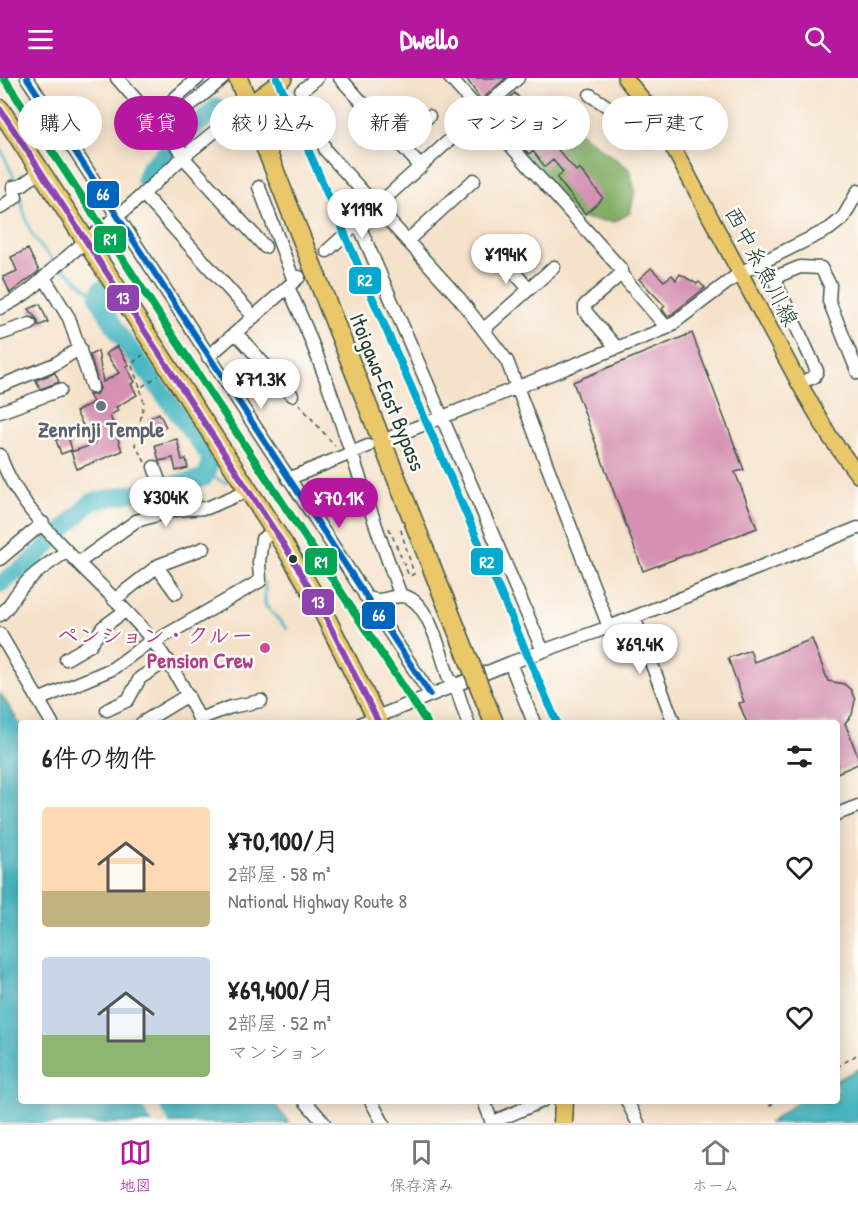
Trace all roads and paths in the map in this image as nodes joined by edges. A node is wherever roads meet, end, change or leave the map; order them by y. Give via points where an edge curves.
1 (27, 78) edge
2 (117, 78) edge
3 (198, 78) edge
4 (284, 78) edge
5 (317, 78) edge
6 (340, 78) edge
7 (450, 78) edge
8 (518, 78) edge
9 (625, 78) edge
10 (230, 79) edge
11 (590, 95) dead end
12 (133, 96) edge
13 (177, 96) edge
14 (243, 96) edge
15 (260, 96) edge
16 (356, 96) edge
17 (466, 96) edge
18 (500, 96) edge
19 (640, 96) edge
20 (198, 100) edge
21 (602, 103) edge
22 (0, 111) edge
23 (210, 135) edge
24 (444, 147) edge
25 (179, 150) edge
26 (267, 150) edge
27 (405, 150) edge
28 (514, 150) edge
29 (674, 150) edge
30 (184, 156) junction
31 (421, 167) junction
32 (41, 171) junction
33 (474, 180) dead end
34 (259, 187) dead end
35 (858, 191) edge
36 (144, 194) junction
37 (376, 206) junction
38 (0, 208) edge
39 (119, 216) junction
40 (358, 223) junction
41 (407, 241) junction
42 (85, 242) junction
43 (265, 247) dead end
44 (327, 251) dead end
45 (505, 262) dead end
46 (554, 267) dead end
47 (740, 273) junction
48 (621, 274) junction
49 (45, 279) junction
50 (294, 281) junction
51 (529, 290) junction
52 (0, 308) edge
53 (254, 316) junction
54 (30, 324) dead end
55 (667, 328) junction
56 (484, 329) junction
57 (236, 333) junction
58 (0, 334) edge
59 (80, 348) junction
60 (617, 348) junction
61 (146, 352) dead end
62 (208, 357) junction
63 (161, 374) dead end
64 (858, 374) edge
65 (799, 383) junction
66 (0, 386) edge
67 (92, 387) dead end
68 (140, 388) junction
69 (516, 388) junction
70 (60, 390) dead end
71 (292, 395) joint
72 (0, 412) edge
73 (441, 418) junction
74 (392, 437) dead end
75 (368, 446) dead end
76 (347, 454) junction
77 (0, 455) edge
78 (154, 467) joint
79 (858, 475) edge
80 (288, 479) junction
81 (249, 490) junction
82 (170, 511) junction
83 (384, 523) dead end
84 (399, 524) dead end
85 (45, 526) junction
86 (858, 528) edge
87 (275, 531) junction
88 (65, 548) junction
89 (204, 548) dead end
90 (0, 559) edge
91 (78, 563) junction
92 (158, 568) junction
93 (176, 594) dead end
94 (364, 595) junction
95 (400, 596) junction
96 (114, 600) junction
97 (125, 611) junction
98 (0, 615) edge
99 (634, 617) junction
100 (609, 627) junction
101 (0, 634) edge
102 (153, 641) junction
103 (543, 651) junction
104 (66, 659) dead end
105 (168, 660) junction
106 (510, 663) junction
107 (455, 684) junction
108 (430, 694) junction
109 (188, 695) junction
110 (38, 700) junction
111 (261, 701) dead end
112 (107, 710) dead end
113 (50, 720) edge
114 (147, 720) edge
115 (200, 720) edge
116 (202, 720) edge
117 (372, 720) edge
118 (374, 720) edge
119 (467, 720) edge
120 (493, 720) edge
121 (533, 720) edge
122 (673, 720) edge
123 (858, 806) edge
124 (840, 813) edge
125 (858, 1054) edge
126 (840, 1064) edge
127 (308, 1104) edge
128 (373, 1104) edge
129 (485, 1104) edge
130 (535, 1104) edge
131 (563, 1104) edge
132 (564, 1104) edge
133 (628, 1104) edge
134 (773, 1104) edge
135 (769, 1106) dead end
136 (324, 1123) edge
137 (383, 1123) edge
138 (492, 1123) edge
139 (563, 1123) edge
140 (573, 1123) edge
141 (638, 1123) edge

1 - 39 street
2 - 12 street
3 - 13 street
4 - 15 main road
5 - 37 street via 301,91 326,151
6 - 16 street
7 - 17 street
8 - 18 street
9 - 19 main road, 西中糸魚川線
10 - 14 highway, Itoigawa-East Bypass
10 - 20 street
11 - 21 street
22 - 32 highway
23 - 30 street
24 - 31 street
25 - 30 street
26 - 120 highway, Itoigawa-East Bypass, bridge
27 - 31 street
28 - 48 street via 621,269
29 - 47 main road, 西中糸魚川線
30 - 36 street
30 - 43 street
31 - 37 street
32 - 38 street via 13,187 16,197
32 - 42 highway
33 - 41 street
34 - 50 street
35 - 47 street via 843,218 829,228
36 - 39 street
36 - 53 street
37 - 40 street
37 - 41 street
39 - 42 street
39 - 62 street
40 - 44 street
40 - 73 street
41 - 56 street
42 - 49 street
42 - 81 highway
45 - 51 street
46 - 51 street
47 - 55 street
47 - 65 main road, 西中糸魚川線
48 - 55 street
48 - 60 street via 585,305 585,311
49 - 52 street
49 - 59 street via 69,318
50 - 53 street
50 - 76 street
51 - 56 street
53 - 57 street
54 - 58 street
55 - 60 street
56 - 69 street via 507,361
57 - 62 street
57 - 71 street
59 - 66 street via 55,364
59 - 67 street
60 - 69 street
61 - 68 path via 131,364
62 - 80 street
63 - 68 path
64 - 65 street via 829,301 830,285 821,268 800,267 778,276 776,283 817,371 814,377
65 - 79 main road, 西中糸魚川線 via 830,437
68 - 78 path via 144,403 135,445 146,464
69 - 73 street
69 - 100 street
70 - 72 street
71 - 76 path
73 - 74 street
73 - 103 street
75 - 76 street
76 - 80 street
76 - 95 street
77 - 85 street via 13,485
78 - 82 street
80 - 94 street
81 - 82 street via 207,508
81 - 87 highway
82 - 91 street via 136,521
83 - 84 path via 392,530 409,576 414,574
85 - 88 street
85 - 90 street
86 - 99 street
87 - 102 street via 262,539 260,581
87 - 117 highway via 318,602
88 - 91 street
88 - 98 street via 17,592 10,607
89 - 92 street
91 - 96 street
92 - 93 street
92 - 96 street
94 - 95 street via 379,601
94 - 108 street
95 - 107 street via 414,598 423,608 449,678
96 - 97 street
97 - 102 street
97 - 104 street via 103,627 90,645
99 - 100 street
99 - 122 street
100 - 103 street
101 - 110 street
102 - 105 street
102 - 110 street via 112,669
103 - 106 street
105 - 109 street
105 - 112 street via 140,678 128,700
106 - 107 street
106 - 121 street
107 - 108 street
107 - 119 street
108 - 118 street
109 - 114 street
109 - 115 street
110 - 113 street
111 - 116 street via 231,707
123 - 124 street
125 - 126 path
127 - 136 street
128 - 137 street
129 - 138 street
130 - 138 street
131 - 139 highway, bridge
132 - 140 highway
133 - 141 street
134 - 135 path

